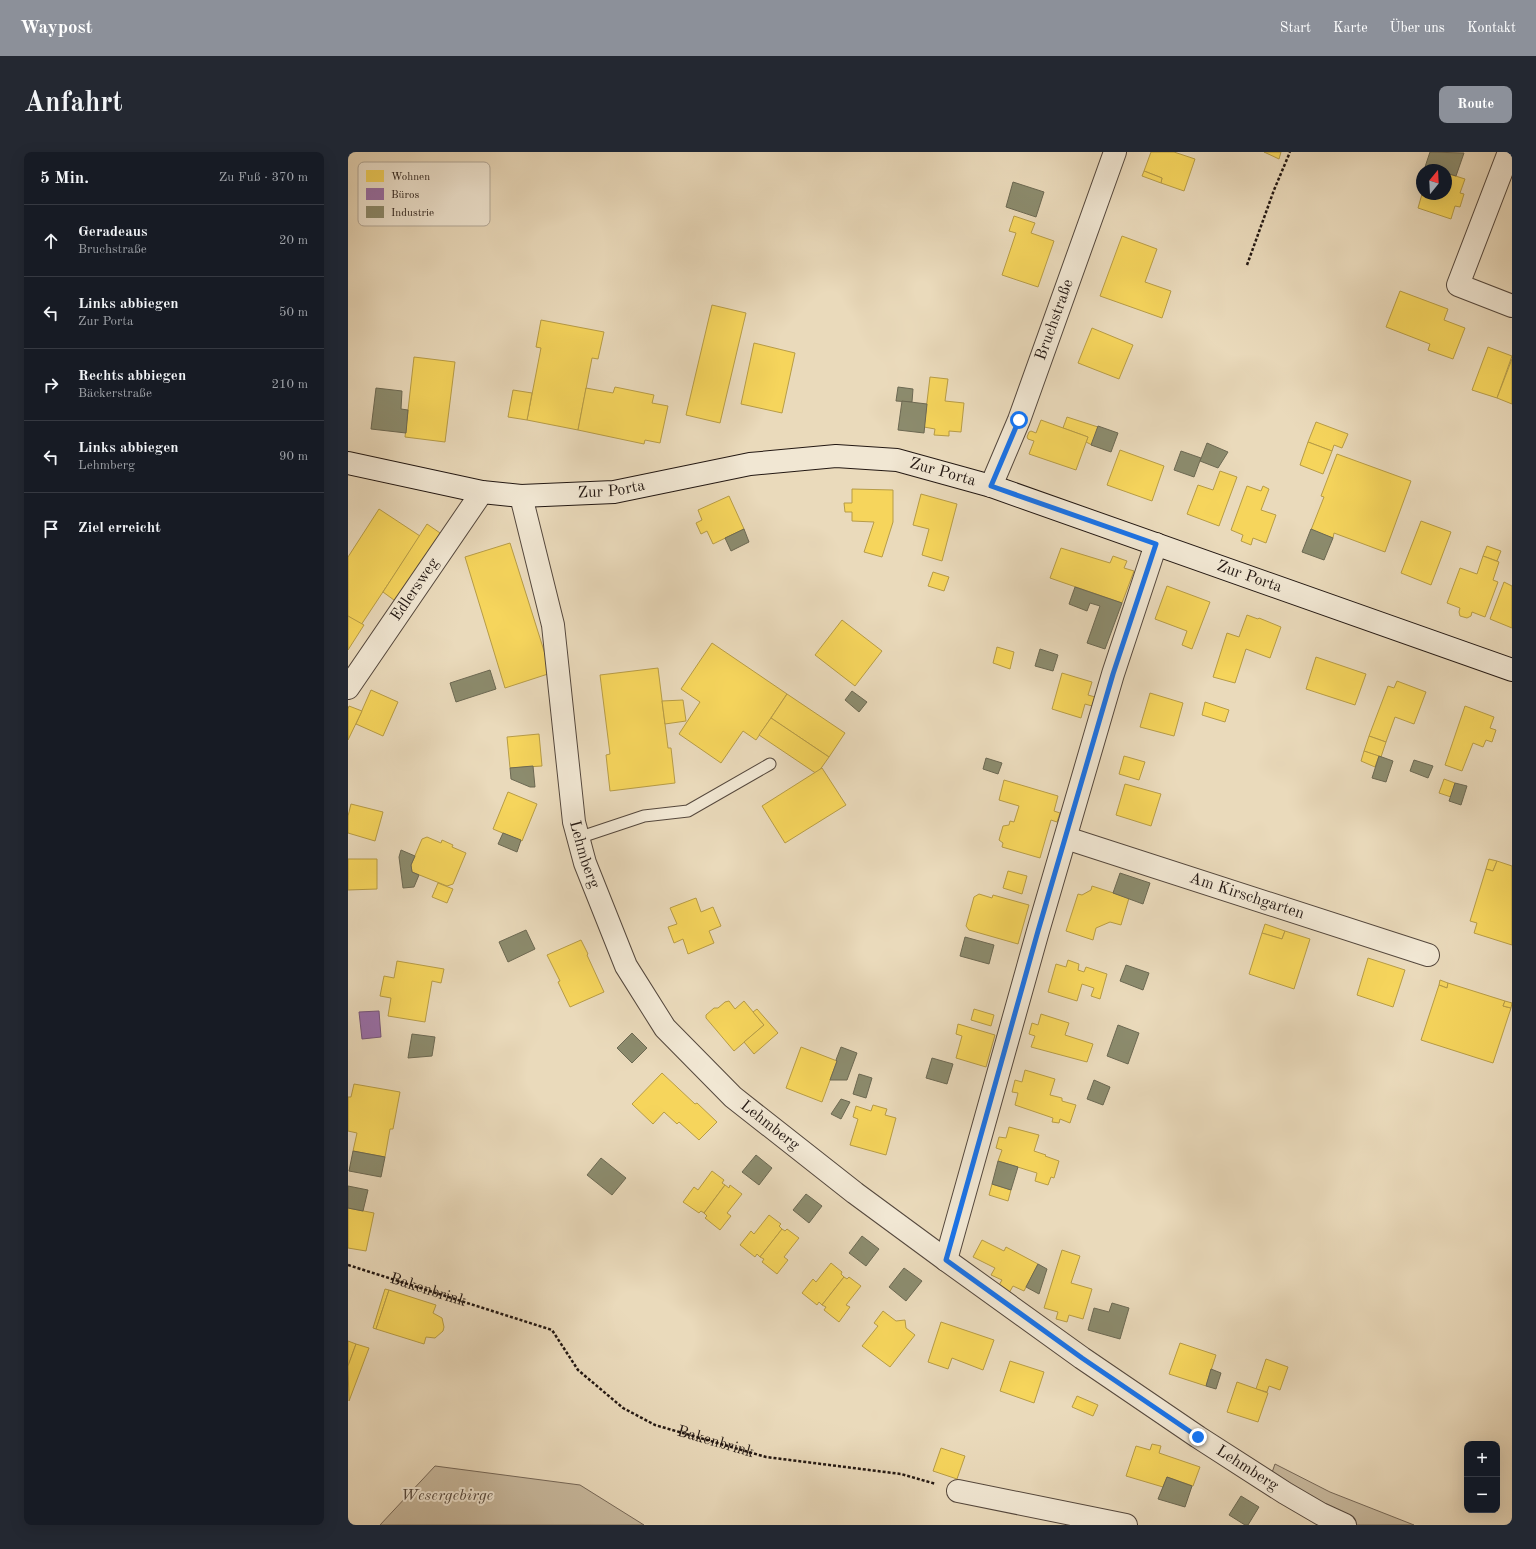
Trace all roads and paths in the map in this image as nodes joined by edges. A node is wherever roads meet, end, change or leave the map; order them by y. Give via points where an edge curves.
1 (1115, 152) edge
2 (1290, 152) edge
3 (1508, 152) edge
4 (1247, 265) dead end
5 (1512, 306) edge
6 (348, 463) edge
7 (991, 486) junction
8 (482, 492) junction
9 (521, 496) junction
10 (1156, 544) junction
11 (1512, 670) edge
12 (348, 688) edge
13 (770, 764) dead end
14 (578, 838) junction
15 (1066, 838) junction
16 (1428, 955) dead end
17 (946, 1260) junction
18 (348, 1265) edge
19 (958, 1491) joint
20 (1318, 1520) edge
21 (1126, 1525) edge
22 (1345, 1525) edge

1 - 7 street, Bruchstraße via 1019,420
2 - 4 path
3 - 5 street via 1458,284
6 - 8 street, Zur Porta
7 - 9 street, Zur Porta via 896,460 836,456 750,464 614,492
7 - 10 street, Zur Porta
8 - 9 street, Zur Porta
8 - 12 street, Edlersweg
9 - 14 street, Lehmberg via 553,625 574,822
10 - 11 street, Zur Porta
10 - 15 street via 1113,674
13 - 14 lane via 688,811 644,816
14 - 17 street, Lehmberg via 585,863 626,966 665,1028 733,1097 855,1193
15 - 16 street, Am Kirschgarten
15 - 17 street
17 - 20 street, Lehmberg
18 - 19 path, Bakenbrink via 552,1330 578,1370 622,1408 655,1425 766,1457 901,1474
19 - 21 street
20 - 22 street, Lehmberg

